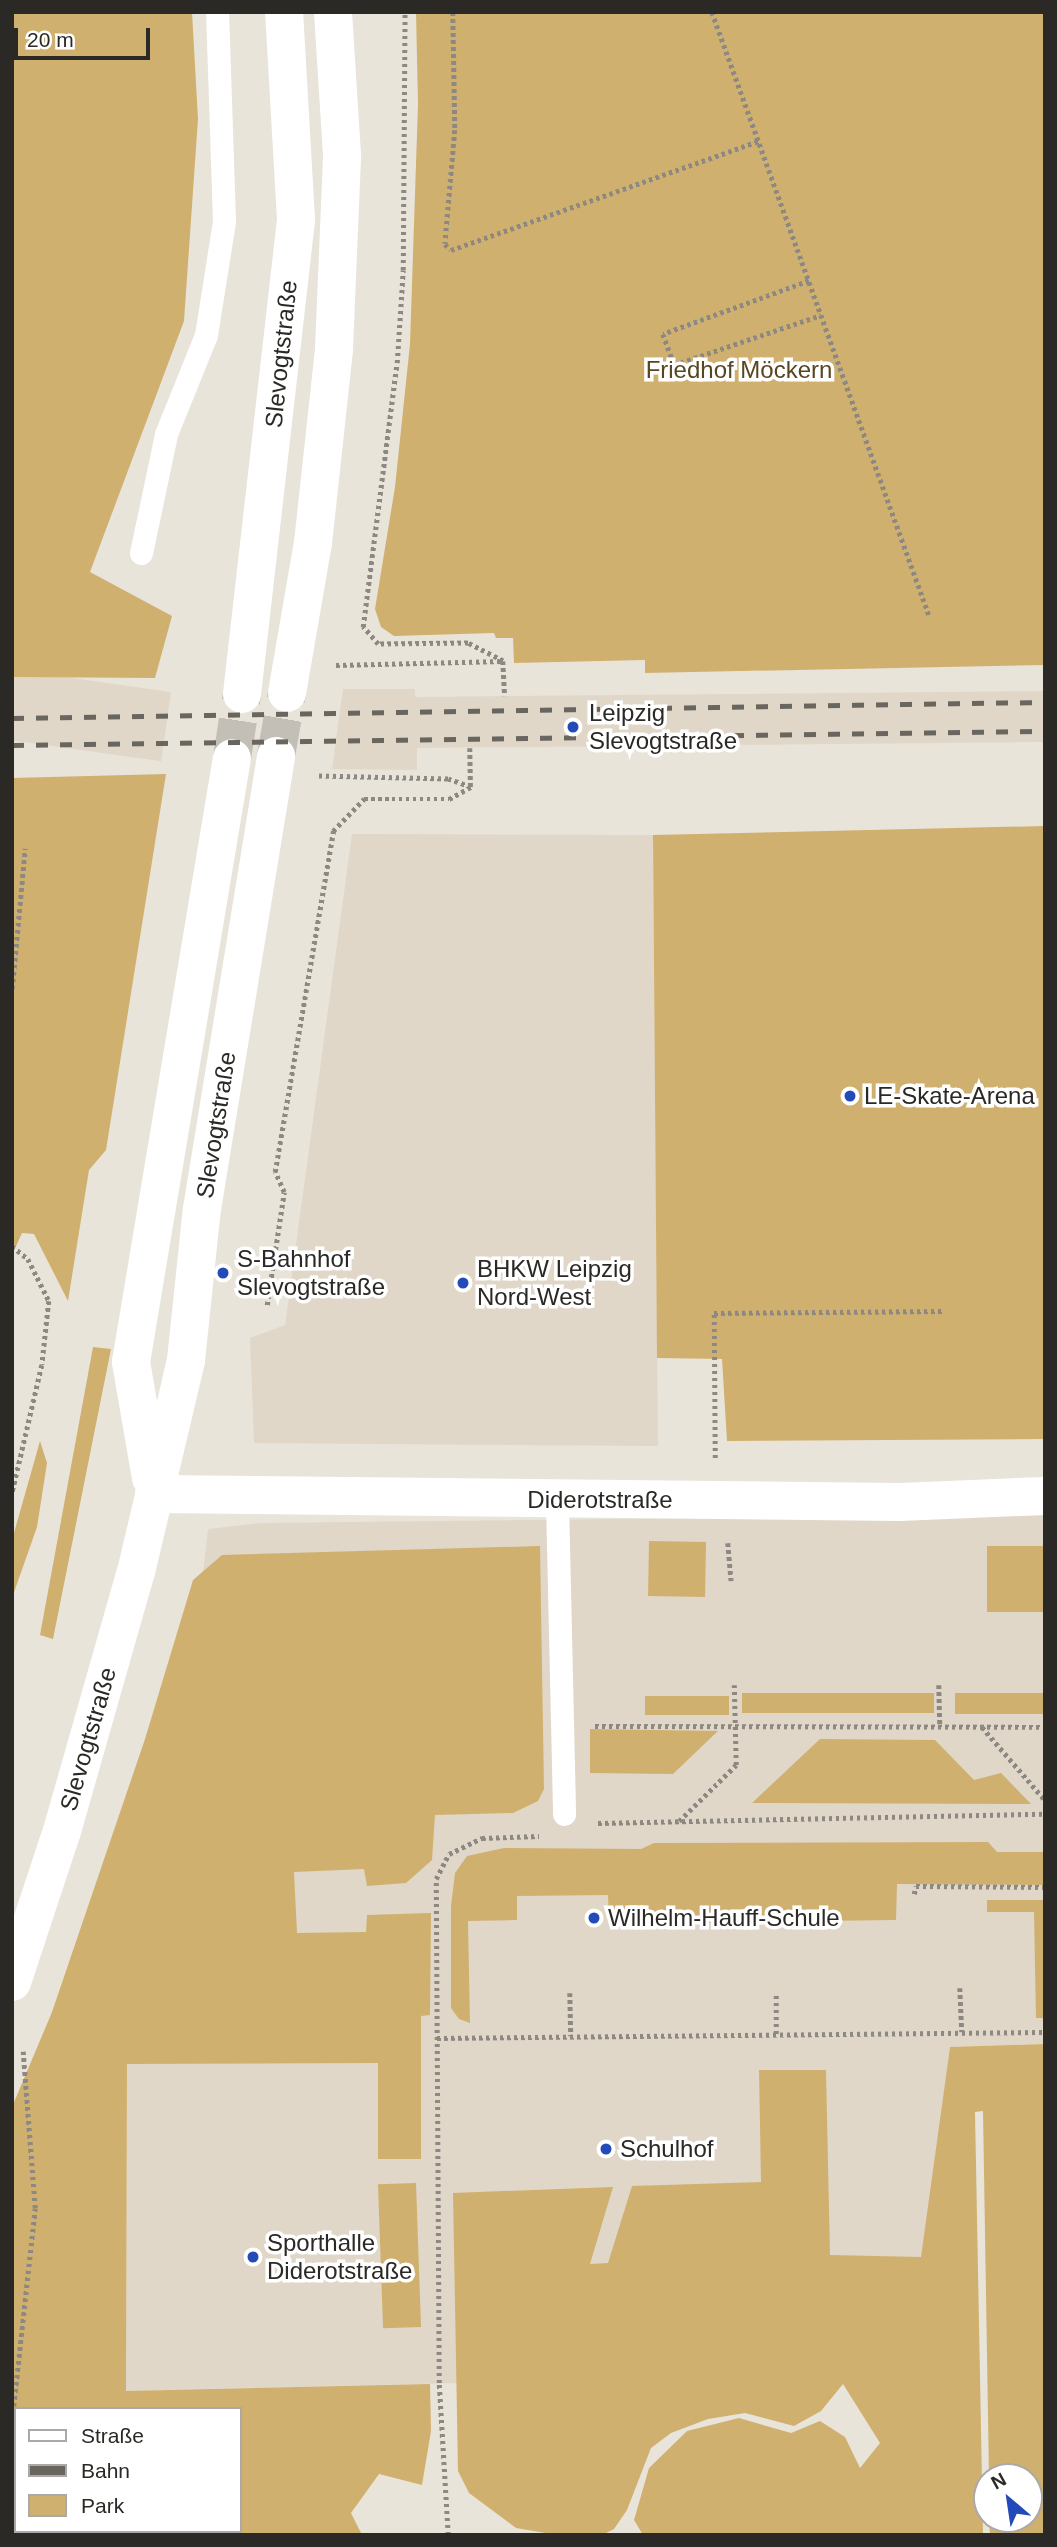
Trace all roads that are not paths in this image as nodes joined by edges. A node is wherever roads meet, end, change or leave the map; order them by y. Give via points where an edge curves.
1 (217, 12) edge
2 (284, 12) edge
3 (333, 12) edge
4 (142, 553) dead end
5 (287, 693) tunnel mouth
6 (243, 694) tunnel mouth
7 (276, 756) tunnel mouth
8 (232, 758) tunnel mouth
9 (154, 1494) junction
10 (1045, 1496) edge
11 (557, 1501) junction
12 (560, 1819) road end
13 (12, 1982) edge

1 - 4 lane via 224,221 206,335 166,434
2 - 6 main road, Slevogtstraße via 296,219
3 - 5 main road, Slevogtstraße via 342,155 334,349 313,543
7 - 9 main road, Slevogtstraße via 202,1209 186,1360
8 - 9 main road, Slevogtstraße via 131,1362
9 - 11 main road, Diderotstraße
9 - 13 main road, Slevogtstraße via 69,1805
10 - 11 main road, Diderotstraße via 900,1502
11 - 12 lane

